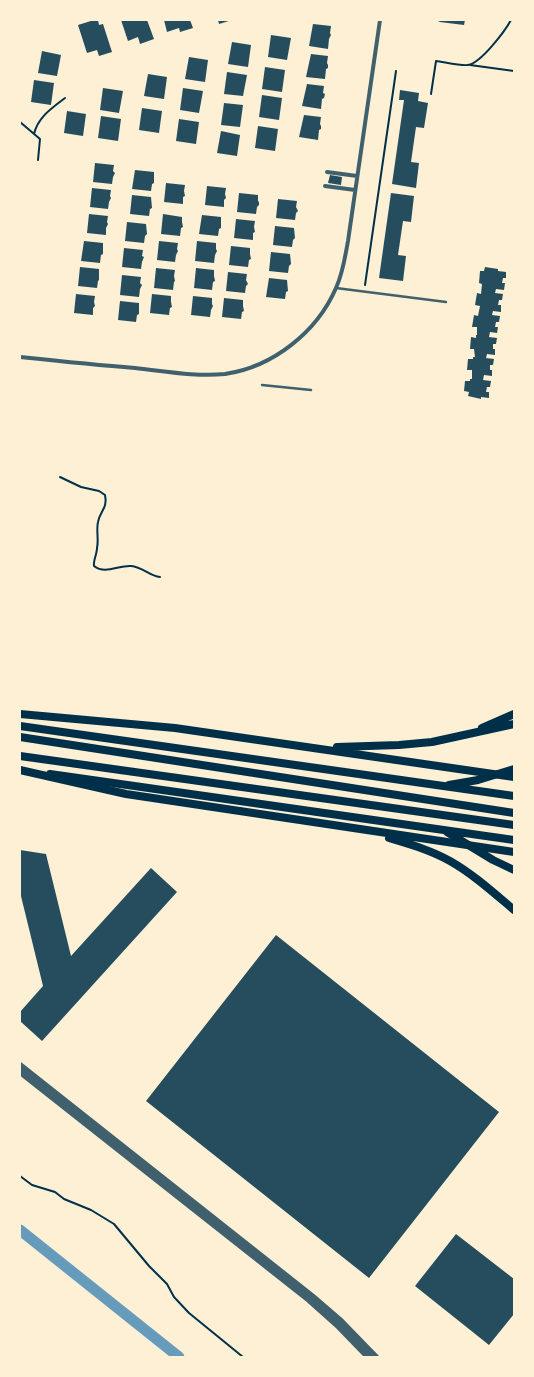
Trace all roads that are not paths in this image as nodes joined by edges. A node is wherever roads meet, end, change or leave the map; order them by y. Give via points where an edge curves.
1 (380, 20) edge
2 (327, 172) dead end
3 (357, 176) junction
4 (325, 186) dead end
5 (356, 190) junction
6 (336, 288) junction
7 (446, 302) dead end
8 (20, 357) edge
9 (262, 385) dead end
10 (311, 390) dead end
11 (20, 714) edge
12 (514, 714) edge
13 (514, 724) edge
14 (20, 726) edge
15 (464, 736) junction
16 (20, 737) edge
17 (308, 747) junction
18 (20, 756) edge
19 (514, 769) edge
20 (20, 770) edge
21 (514, 777) edge
22 (415, 783) junction
23 (514, 796) edge
24 (514, 813) edge
25 (514, 825) edge
26 (361, 830) junction
27 (443, 830) junction
28 (514, 840) edge
29 (514, 852) edge
30 (514, 870) edge
31 (514, 910) edge
32 (20, 1065) edge
33 (20, 1072) edge
34 (368, 1357) edge
35 (376, 1357) edge

1 - 3 street
2 - 3 street
3 - 5 street
4 - 5 street
5 - 6 street via 345,258
6 - 7 lane
6 - 8 street via 318,318 290,347 260,364 226,374 191,374
9 - 10 lane
11 - 17 main road via 175,728
12 - 15 main road
13 - 15 main road
14 - 22 main road
15 - 17 main road via 399,745
16 - 24 main road
17 - 21 main road
18 - 25 main road
19 - 22 main road via 450,785
20 - 26 main road via 126,794
20 - 27 main road
22 - 23 main road
26 - 29 main road
26 - 31 main road via 414,846 450,861
27 - 28 main road
27 - 30 main road
32 - 35 street via 312,1296
33 - 34 street via 309,1300

